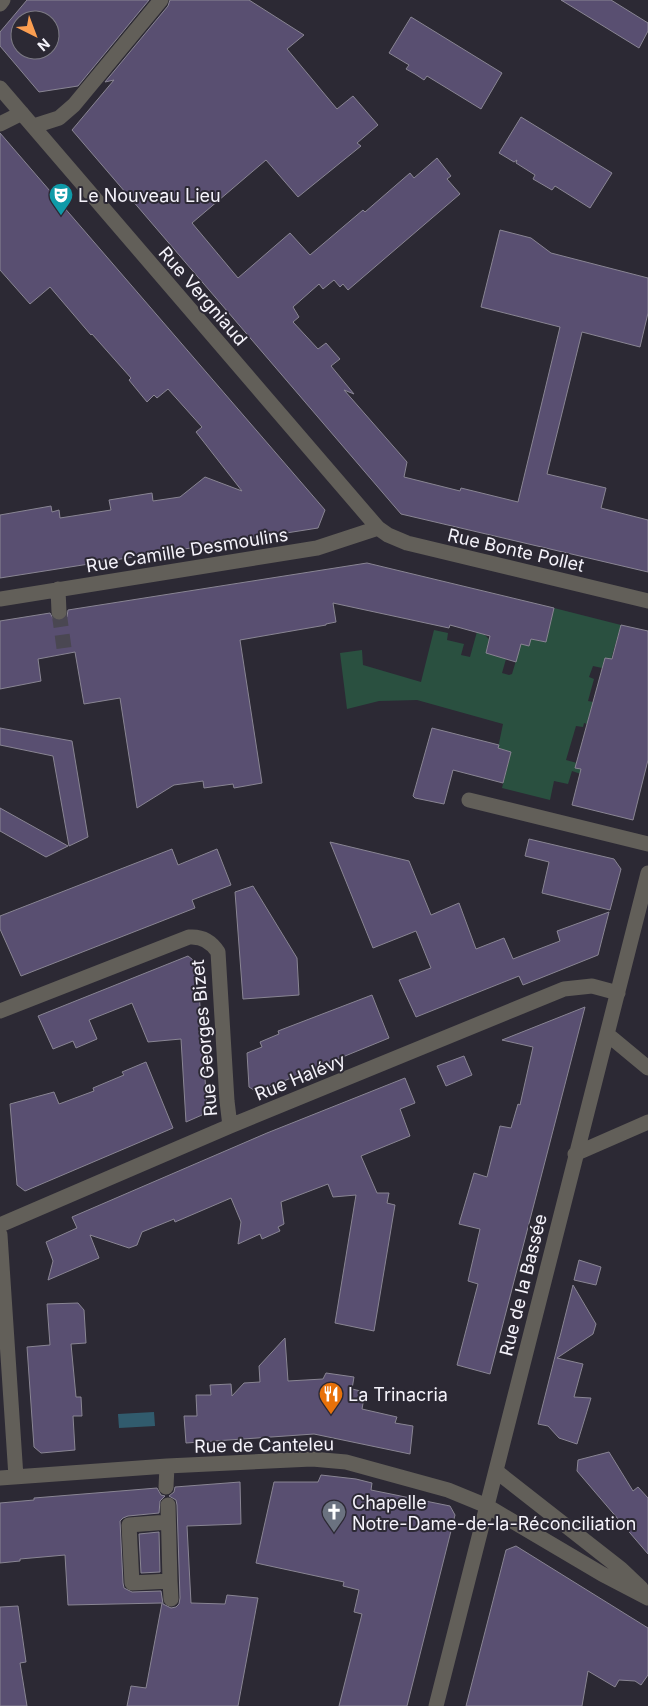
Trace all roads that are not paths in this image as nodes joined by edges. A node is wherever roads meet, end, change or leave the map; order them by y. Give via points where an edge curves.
1 (3, 0) edge
2 (161, 0) edge
3 (0, 4) edge
4 (0, 88) edge
5 (22, 113) junction
6 (0, 124) edge
7 (34, 126) junction
8 (378, 528) junction
9 (58, 590) junction
10 (0, 599) edge
11 (648, 601) edge
12 (59, 612) tunnel mouth
13 (469, 800) dead end
14 (648, 844) edge
15 (648, 873) edge
16 (618, 993) junction
17 (0, 1011) edge
18 (607, 1034) junction
19 (648, 1068) edge
20 (648, 1122) edge
21 (230, 1126) junction
22 (575, 1154) junction
23 (0, 1225) edge
24 (0, 1235) edge
25 (167, 1466) junction
26 (496, 1471) junction
27 (16, 1477) junction
28 (0, 1478) edge
29 (166, 1487) dead end
30 (168, 1505) dead end
31 (487, 1506) junction
32 (168, 1522) junction
33 (170, 1581) junction
34 (648, 1596) edge
35 (171, 1598) dead end
36 (436, 1706) edge

1 - 3 street
2 - 7 street via 74,105 59,118
4 - 5 street, Rue Vergniaud
5 - 6 street
5 - 7 street, Rue Vergniaud
7 - 8 street, Rue Vergniaud
8 - 9 street, Rue Camille Desmoulins via 317,548
8 - 11 street, Rue Bonte Pollet via 407,543
9 - 10 street, Rue Camille Desmoulins
9 - 12 street
13 - 14 street
15 - 16 street, Rue de la Bassée
16 - 18 street, Rue de la Bassée
16 - 21 street, Rue Halévy via 592,986 564,989
17 - 21 street, Rue Georges Bizet via 189,937 206,939 218,952
18 - 19 street
18 - 22 street, Rue de la Bassée
20 - 22 street
21 - 23 street, Rue Halévy
22 - 26 street, Rue de la Bassée
24 - 27 street
25 - 27 street, Rue de Canteleu
25 - 29 street
25 - 31 street, Rue de Canteleu via 312,1459 346,1462 448,1490
26 - 31 street, Rue de la Bassée
26 - 34 street, Rue de Canteleu via 621,1569
27 - 28 street, Rue de Canteleu
30 - 32 street
31 - 34 street, Rue de Canteleu via 602,1574
31 - 36 street, Rue de la Bassée
32 - 33 street
32 - 33 street via 128,1525 132,1583
33 - 35 street

